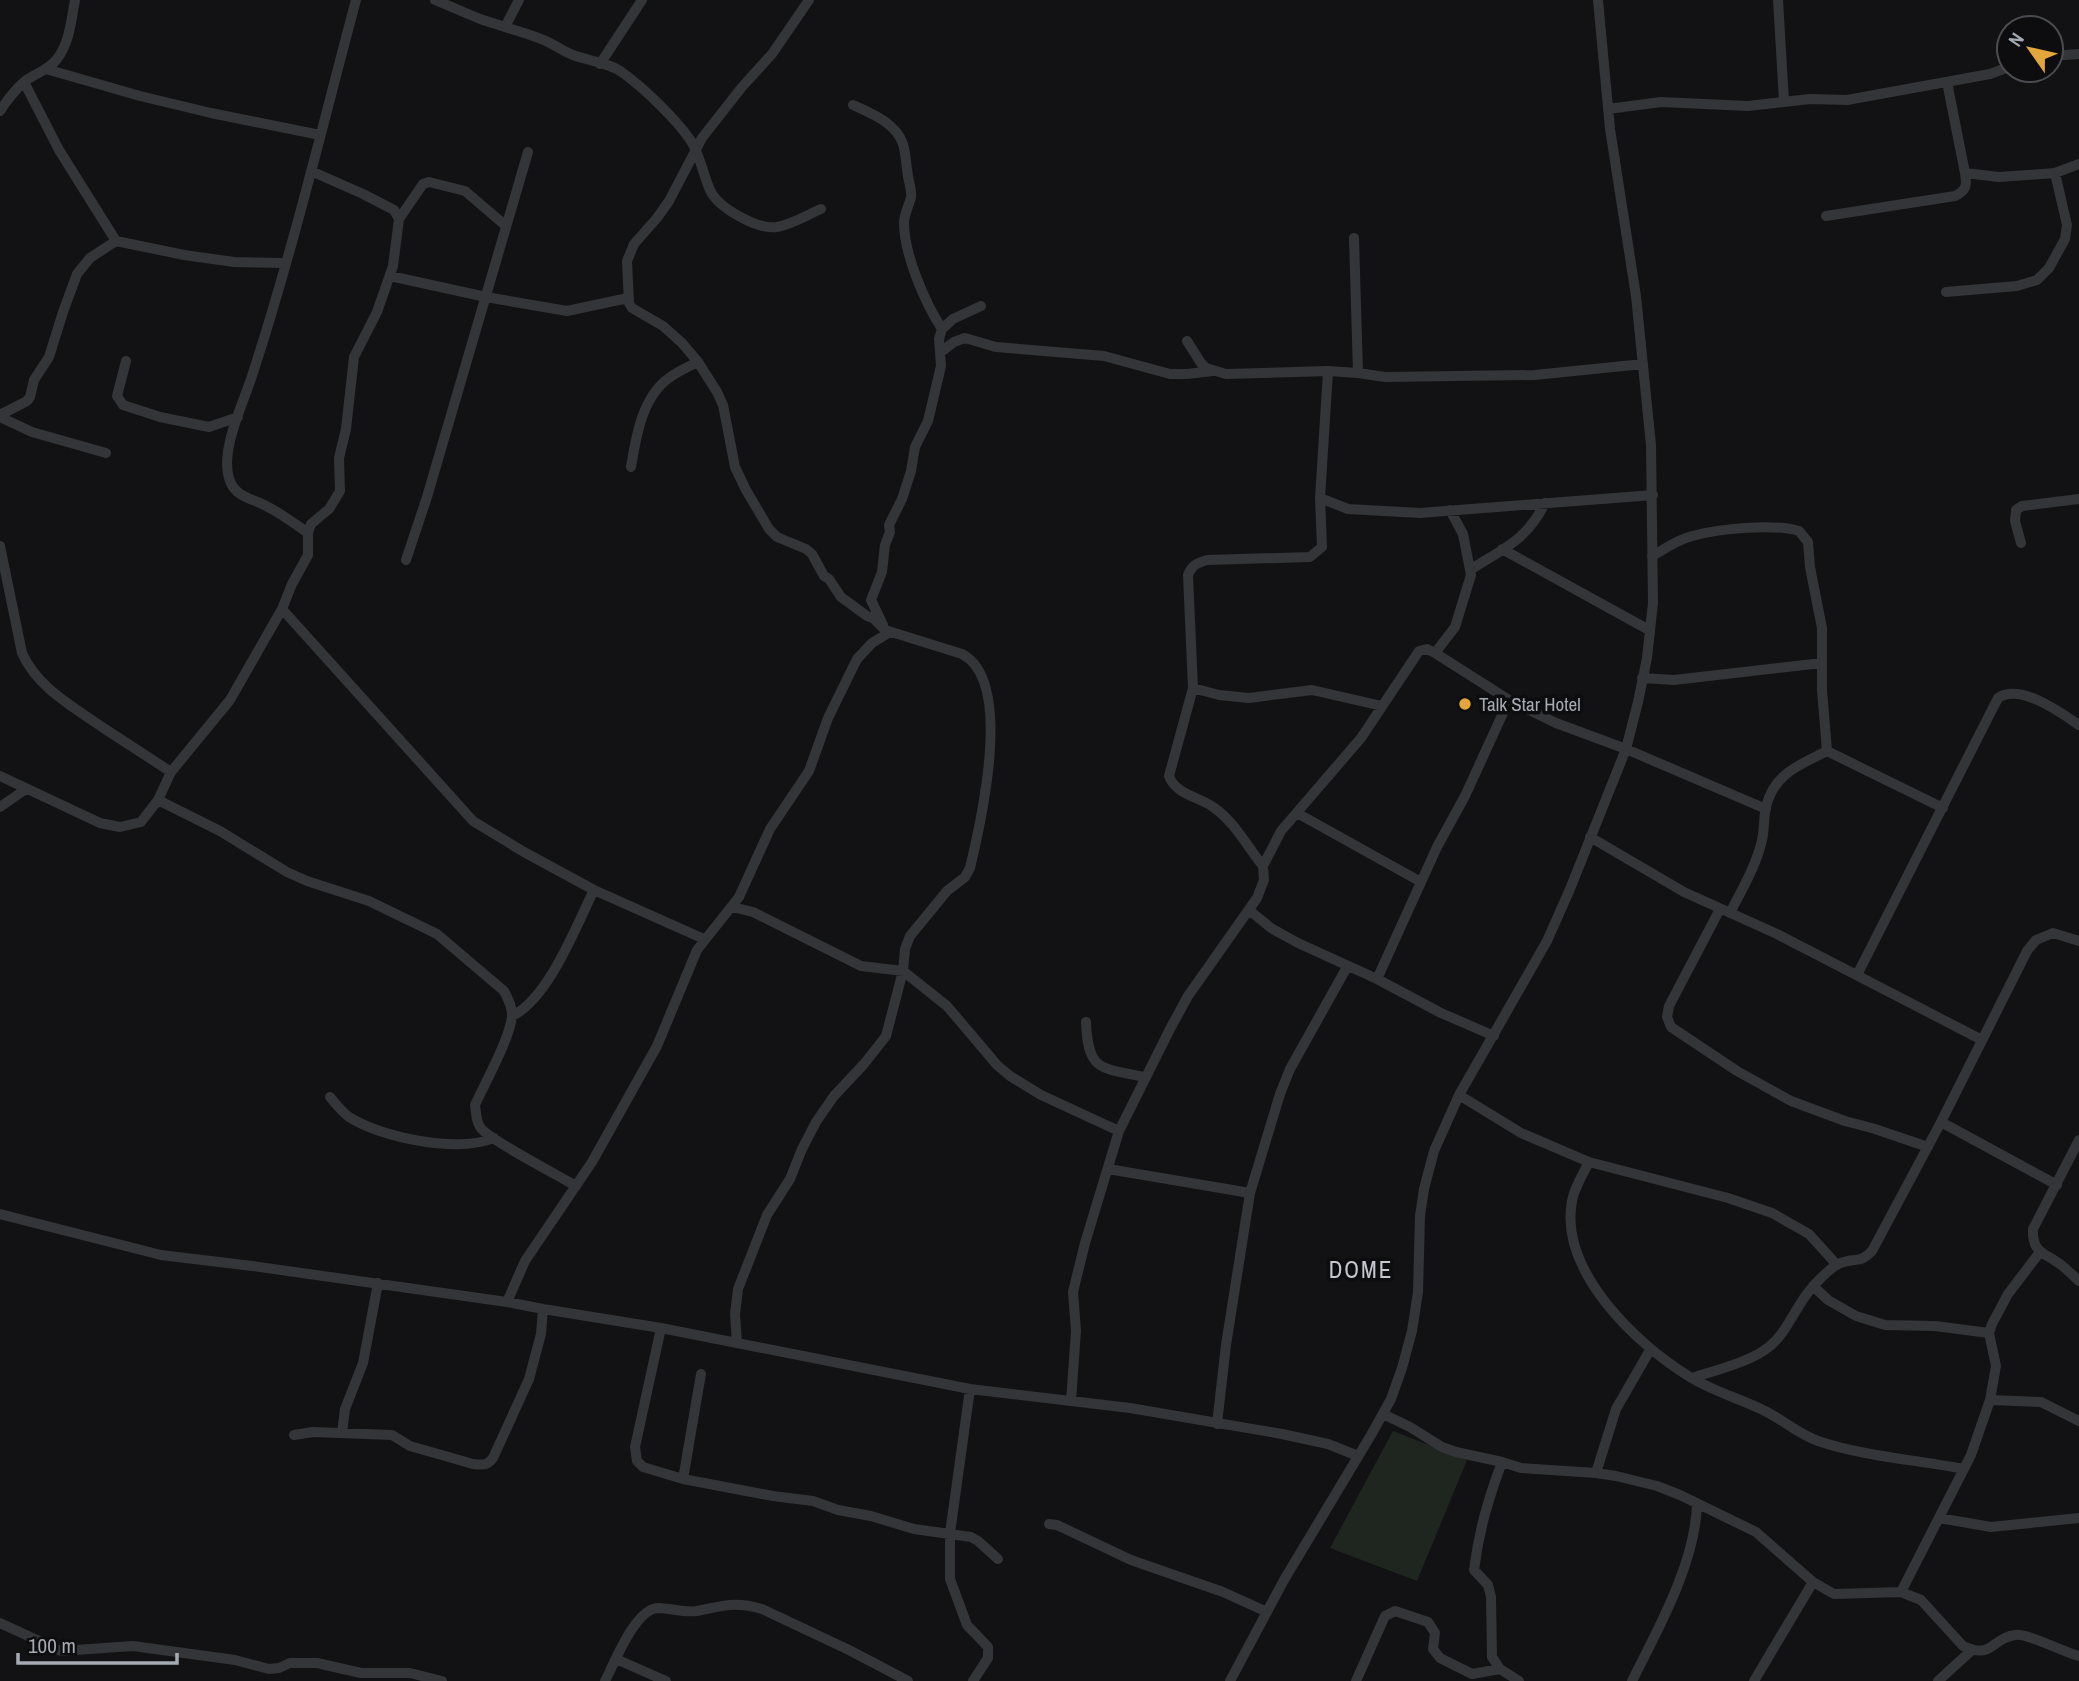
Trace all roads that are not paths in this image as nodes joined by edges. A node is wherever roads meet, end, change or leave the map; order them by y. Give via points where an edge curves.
1 (75, 0) edge
2 (356, 0) edge
3 (435, 0) edge
4 (519, 0) edge
5 (642, 0) edge
6 (809, 0) edge
7 (1598, 0) edge
8 (1778, 0) edge
9 (505, 27) junction
10 (600, 64) junction
11 (46, 69) junction
12 (1995, 72) edge
13 (24, 82) junction
14 (1947, 82) junction
15 (1784, 101) junction
16 (853, 105) dead end
17 (1608, 109) junction
18 (0, 111) edge
19 (320, 135) junction
20 (696, 150) junction
21 (528, 152) dead end
22 (2079, 164) edge
23 (312, 172) junction
24 (1965, 173) junction
25 (2055, 173) junction
26 (821, 209) dead end
27 (1826, 216) dead end
28 (399, 219) junction
29 (506, 226) junction
30 (1354, 238) dead end
31 (116, 242) junction
32 (286, 263) junction
33 (390, 276) junction
34 (1946, 292) dead end
35 (486, 297) junction
36 (628, 298) junction
37 (981, 306) dead end
38 (942, 329) junction
39 (1187, 341) dead end
40 (941, 352) junction
41 (126, 361) dead end
42 (698, 362) junction
43 (1643, 363) junction
44 (1328, 371) junction
45 (1213, 372) junction
46 (1358, 373) junction
47 (0, 416) edge
48 (239, 417) junction
49 (106, 453) dead end
50 (631, 467) dead end
51 (1653, 495) junction
52 (1320, 498) junction
53 (2079, 499) edge
54 (1545, 503) junction
55 (1450, 510) junction
56 (308, 533) junction
57 (2021, 543) dead end
58 (0, 546) edge
59 (1502, 549) junction
60 (1652, 556) junction
61 (406, 561) dead end
62 (1471, 570) junction
63 (282, 609) junction
64 (888, 631) junction
65 (1649, 631) junction
66 (1435, 653) junction
67 (1822, 663) junction
68 (1642, 678) junction
69 (1193, 688) junction
70 (1509, 700) junction
71 (1382, 706) junction
72 (2079, 725) edge
73 (1626, 749) junction
74 (1827, 751) junction
75 (171, 772) junction
76 (0, 776) edge
77 (26, 789) junction
78 (158, 800) junction
79 (0, 807) edge
80 (1943, 808) junction
81 (1766, 809) junction
82 (1297, 813) junction
83 (1590, 837) junction
84 (1263, 866) junction
85 (1421, 882) junction
86 (594, 890) junction
87 (732, 907) junction
88 (1249, 910) junction
89 (1725, 911) junction
90 (704, 939) junction
91 (2079, 941) edge
92 (1347, 967) junction
93 (903, 971) junction
94 (1857, 975) junction
95 (1377, 979) junction
96 (512, 1016) junction
97 (1086, 1022) dead end
98 (1494, 1036) junction
99 (1982, 1040) junction
100 (1145, 1077) junction
101 (1459, 1095) junction
102 (330, 1097) dead end
103 (1941, 1122) junction
104 (1119, 1131) junction
105 (494, 1138) junction
106 (2079, 1140) edge
107 (1928, 1147) junction
108 (1589, 1162) junction
109 (1108, 1169) junction
110 (2057, 1185) junction
111 (576, 1186) junction
112 (1250, 1194) junction
113 (0, 1214) edge
114 (2040, 1252) junction
115 (1838, 1265) junction
116 (2079, 1281) edge
117 (378, 1283) junction
118 (1813, 1286) junction
119 (507, 1302) junction
120 (542, 1309) junction
121 (661, 1328) junction
122 (1989, 1333) junction
123 (737, 1343) junction
124 (1650, 1350) junction
125 (701, 1374) dead end
126 (1692, 1378) junction
127 (971, 1389) junction
128 (1990, 1400) junction
129 (1071, 1401) junction
130 (1383, 1414) junction
131 (2079, 1421) edge
132 (1217, 1424) junction
133 (342, 1433) junction
134 (295, 1435) dead end
135 (1358, 1456) junction
136 (1502, 1462) junction
137 (1964, 1469) junction
138 (1596, 1473) junction
139 (683, 1479) junction
140 (1697, 1503) junction
141 (1939, 1518) junction
142 (2079, 1518) edge
143 (1049, 1524) dead end
144 (950, 1533) junction
145 (998, 1559) dead end
146 (1813, 1582) junction
147 (1901, 1592) junction
148 (1267, 1612) junction
149 (0, 1623) edge
150 (1972, 1650) junction
151 (2079, 1656) edge
152 (616, 1659) junction
153 (1500, 1669) junction
154 (892, 1677) edge
155 (442, 1681) edge
156 (605, 1681) edge
157 (666, 1681) edge
158 (908, 1681) edge
159 (973, 1681) edge
160 (1230, 1681) edge
161 (1356, 1681) edge
162 (1519, 1681) edge
163 (1632, 1681) edge
164 (1754, 1681) edge
165 (1938, 1681) edge

1 - 11 street via 63,49
2 - 19 street
3 - 9 street
4 - 9 street
5 - 10 street
6 - 20 street
7 - 17 street
8 - 15 street
9 - 10 street
10 - 20 street via 623,73 641,89
11 - 13 street
11 - 19 street via 140,96
12 - 14 street
13 - 18 street
13 - 31 street via 58,150
14 - 15 street via 1847,100
14 - 24 street
15 - 17 street via 1748,106 1661,102
16 - 38 street via 875,115 901,138 911,194 904,223 908,245 921,290
17 - 43 street
19 - 23 street
20 - 26 street via 710,192 742,218 773,228
20 - 36 street via 669,201 634,244 627,261
21 - 29 street
22 - 25 street
23 - 28 street via 394,209
23 - 32 street
24 - 25 street via 1998,177
24 - 27 street via 1966,188 1955,196
25 - 34 street via 2067,225 2065,239 2049,268 2036,280 2017,286
28 - 29 street via 429,182 465,191
28 - 33 street
29 - 35 street
30 - 46 street
31 - 32 street via 234,262
31 - 47 street via 90,258 77,274 30,397
32 - 48 street
33 - 35 street
33 - 56 street via 354,357 340,491
35 - 36 street via 567,311
35 - 61 street
36 - 42 street via 632,308 663,326
37 - 38 street
38 - 40 street
39 - 45 street
40 - 45 street via 965,338 996,347 1104,356 1170,374
40 - 64 street via 942,366 928,421 889,525 871,600
41 - 48 street via 117,396 123,405 209,427
42 - 50 street via 670,377 649,402
42 - 64 street via 723,405 735,467 769,529 811,554 841,597
43 - 46 street via 1535,376 1385,377
43 - 51 street
44 - 45 street
44 - 46 street
44 - 52 street
47 - 49 street via 32,432
48 - 56 street via 228,450 228,478 233,487
51 - 54 street
51 - 60 street
52 - 55 street via 1348,509
52 - 69 street via 1321,547 1310,557 1207,560 1190,569
53 - 57 street via 2016,510
54 - 55 street
54 - 59 street via 1521,538
55 - 62 street via 1463,534
56 - 63 street via 308,555
58 - 75 street via 22,653 32,672 68,704
59 - 62 street
59 - 65 street
60 - 65 street
60 - 67 street via 1686,538 1729,530 1773,527 1799,531 1808,542 1822,628
62 - 66 street via 1455,626
63 - 75 street via 229,700
63 - 86 street via 474,821
64 - 87 street via 857,660 828,718 809,771 771,829
64 - 93 street via 971,659 981,673 992,723 986,794 970,868 910,936
65 - 68 street
66 - 70 street
66 - 71 street via 1419,651
67 - 68 street via 1674,680
67 - 74 street
68 - 73 street
69 - 71 street via 1250,698 1312,690
69 - 84 street via 1171,765 1171,782 1227,817
70 - 73 street
70 - 85 street
71 - 82 street
72 - 80 street via 2024,696 2001,695
73 - 81 street
73 - 83 street
74 - 80 street
74 - 81 street via 1785,773
75 - 78 street
76 - 77 street
77 - 78 street via 100,823 120,827 141,822
77 - 79 street
78 - 96 street via 287,872 369,901 437,934 505,991
80 - 94 street
81 - 89 street via 1762,844
82 - 84 street via 1281,831
82 - 85 street
83 - 89 street
83 - 98 street via 1547,941
84 - 88 street via 1264,880
85 - 95 street
86 - 90 street
86 - 96 street via 547,980 523,1011
87 - 90 street
87 - 93 street via 753,912 861,966
88 - 92 street via 1271,928
88 - 100 street via 1188,996
89 - 94 street
89 - 107 street via 1669,1006 1671,1027 1791,1101
90 - 111 street via 657,1046
91 - 99 street via 2053,933 2036,940
92 - 95 street
92 - 112 street via 1290,1069
93 - 104 street via 947,1006 1010,1076
93 - 123 street via 886,1036 834,1096 764,1222 738,1289
94 - 99 street
95 - 98 street
96 - 105 street via 475,1105 480,1127
97 - 100 street via 1087,1046 1097,1064
98 - 101 street
99 - 103 street
100 - 104 street
101 - 108 street via 1521,1133
101 - 130 street via 1434,1151 1424,1189 1412,1331
102 - 105 street via 351,1118 405,1137 473,1144
103 - 107 street
103 - 110 street
104 - 109 street
105 - 111 street
106 - 110 street
107 - 115 street via 1872,1251 1864,1259
108 - 115 street via 1772,1213 1809,1234
108 - 124 street via 1572,1199 1570,1222 1579,1260 1599,1294
109 - 112 street
109 - 129 street via 1073,1292 1076,1331
110 - 114 street via 2034,1229
111 - 119 street via 525,1261
112 - 132 street
113 - 117 street via 161,1255
114 - 116 street
114 - 122 street via 2008,1294
115 - 118 street
117 - 119 street
117 - 133 street via 363,1363 345,1409
118 - 122 street via 1828,1300 1885,1325
118 - 126 street via 1770,1345 1739,1363
119 - 120 street
120 - 121 street
120 - 133 street via 530,1379 489,1463 473,1464 410,1446 392,1435
121 - 123 street
121 - 139 street via 635,1455 643,1467
122 - 128 street via 1996,1366
123 - 127 street
124 - 126 street
124 - 138 street via 1616,1409
125 - 139 street
126 - 137 street via 1818,1441
127 - 129 street
127 - 144 street
128 - 131 street via 2041,1402
128 - 137 street
129 - 132 street
130 - 135 street
130 - 136 street via 1442,1447
132 - 135 street via 1328,1444
133 - 134 street
135 - 148 street
136 - 138 street via 1521,1468
136 - 153 street via 1478,1537 1474,1570 1492,1597 1492,1657
137 - 141 street
138 - 140 street via 1657,1486
139 - 144 street via 813,1501 914,1529
140 - 146 street via 1756,1532
140 - 163 street via 1692,1545
141 - 142 street via 1991,1527
141 - 147 street
143 - 148 street
144 - 145 street via 978,1541
144 - 159 street via 953,1591 967,1625 988,1647 988,1658
146 - 147 street via 1834,1594
146 - 164 street
147 - 150 street via 1921,1600
148 - 160 street
149 - 155 street via 61,1651 133,1646 270,1669 317,1663 361,1673 410,1673
150 - 151 street via 1990,1649 2017,1634
150 - 165 street
152 - 154 street via 638,1620 649,1610 684,1612 747,1605
152 - 156 street
152 - 157 street
153 - 161 street via 1472,1674 1440,1658 1433,1649 1435,1633 1428,1622 1395,1611 1385,1616
153 - 162 street
154 - 158 street

